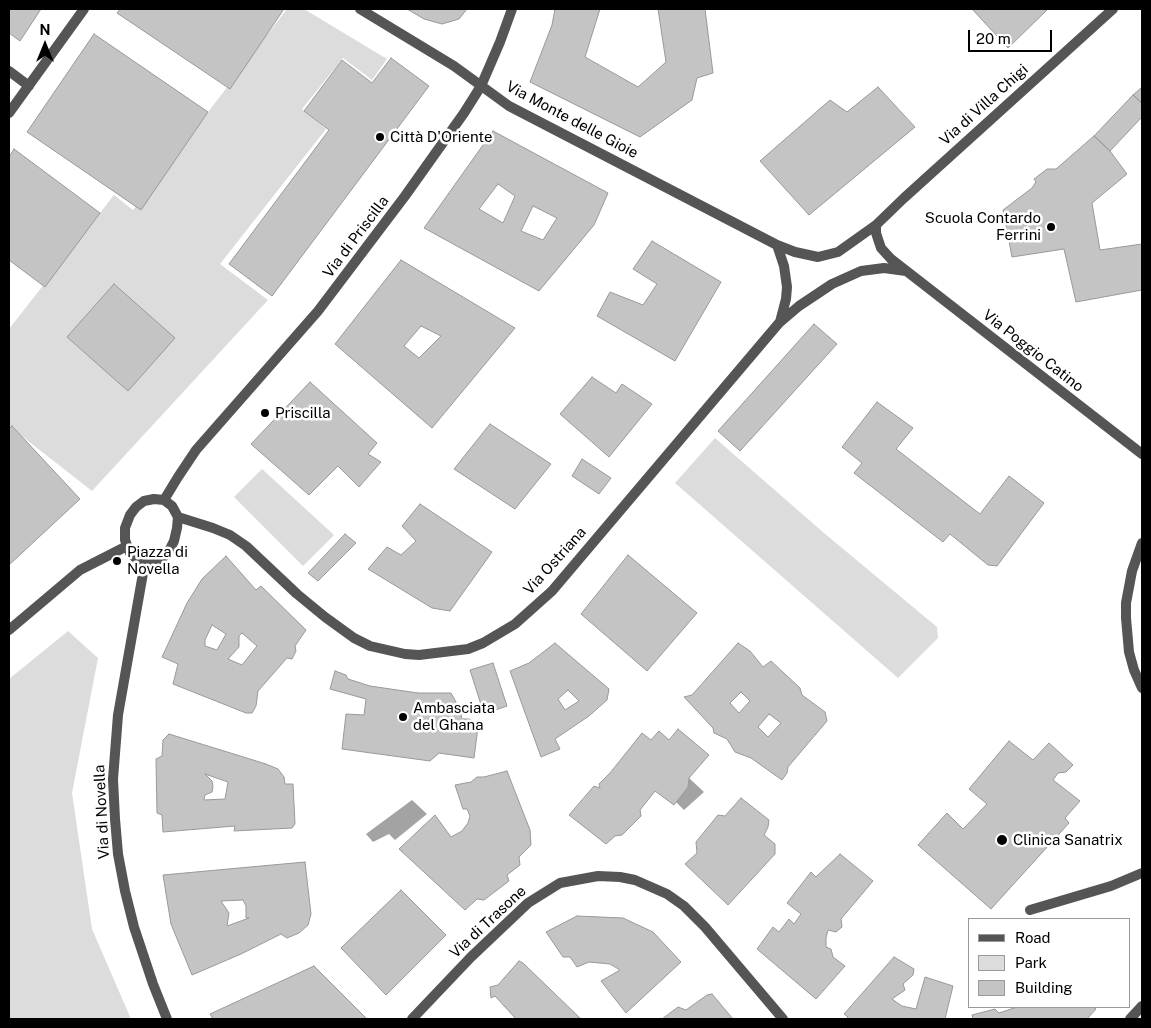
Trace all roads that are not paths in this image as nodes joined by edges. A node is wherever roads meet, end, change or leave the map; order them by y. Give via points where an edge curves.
1 (84, 9) edge
2 (360, 9) edge
3 (512, 9) edge
4 (1113, 9) edge
5 (9, 71) edge
6 (29, 86) junction
7 (481, 86) junction
8 (9, 113) edge
9 (876, 225) junction
10 (777, 245) junction
11 (906, 271) junction
12 (779, 323) junction
13 (1142, 454) edge
14 (164, 500) junction
15 (178, 517) junction
16 (1142, 543) edge
17 (127, 546) junction
18 (145, 562) junction
19 (9, 630) edge
20 (1142, 688) edge
21 (1142, 873) edge
22 (1030, 910) dead end
23 (1142, 1006) edge
24 (167, 1019) edge
25 (412, 1019) edge
26 (783, 1019) edge
27 (1130, 1019) edge

1 - 6 street
2 - 7 street, Via Monte delle Gioie
3 - 7 street, Via di Priscilla
4 - 9 street, Via di Villa Chigi
5 - 6 street
6 - 8 street
7 - 10 street, Via Monte delle Gioie via 509,106
7 - 14 street, Via di Priscilla via 406,196 318,311 188,460
9 - 10 street, Via di Villa Chigi via 847,247 825,256 809,255
9 - 11 street via 881,248
10 - 12 street via 787,287
11 - 12 street via 873,268 850,276 832,284
11 - 13 street, Via Poggio Catino
12 - 15 street, Via Ostriana via 552,591 515,624 468,649 419,655 370,646 325,617 230,535
14 - 15 street
14 - 17 street via 144,501 136,507 125,528
15 - 18 street via 171,549 161,559
16 - 20 street via 1132,571 1126,618 1129,652
17 - 18 street via 130,553
17 - 19 street via 80,570
18 - 24 street, Via di Novella via 115,743 116,836 134,927
21 - 22 street via 1111,886
23 - 27 street
25 - 26 street, Via di Trasone via 528,903 560,883 598,876 635,880 667,894 684,906

